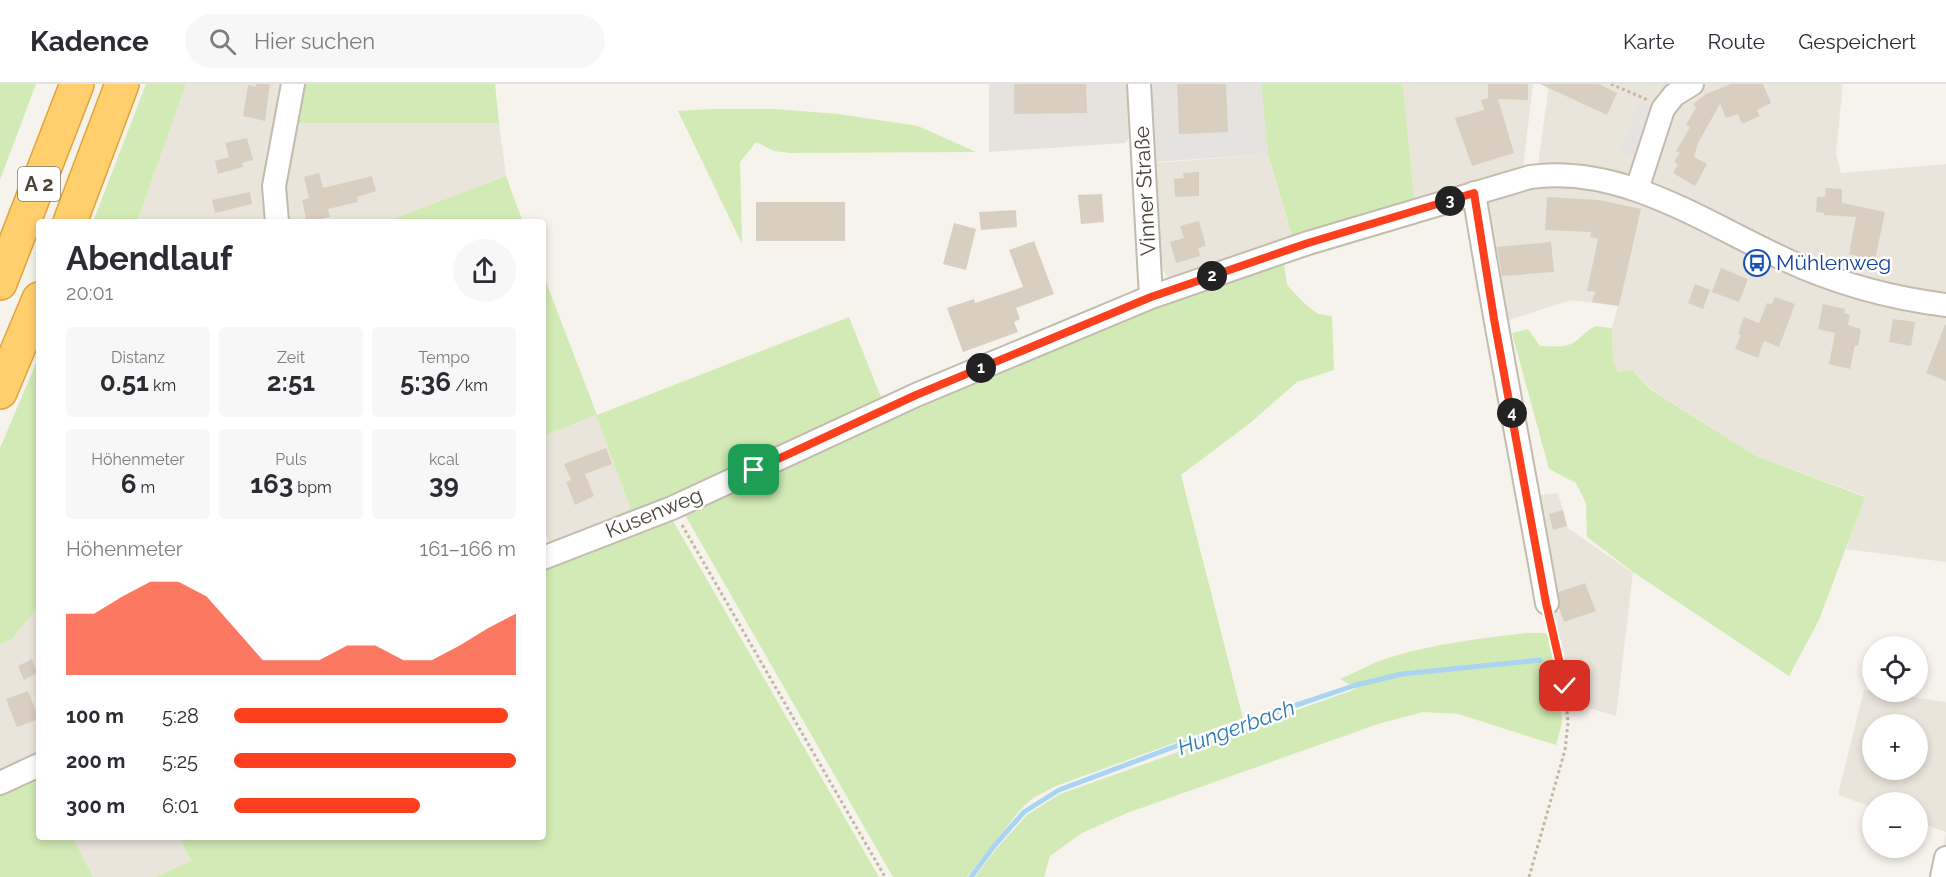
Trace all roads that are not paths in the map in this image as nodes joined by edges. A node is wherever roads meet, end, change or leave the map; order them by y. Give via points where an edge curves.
1 (77, 84) edge
2 (122, 84) edge
3 (293, 84) edge
4 (1139, 84) edge
5 (1682, 87) edge
6 (1637, 189) junction
7 (1474, 193) junction
8 (71, 219) edge
9 (277, 219) edge
10 (0, 283) edge
11 (1151, 297) junction
12 (1946, 305) edge
13 (36, 306) edge
14 (0, 392) edge
15 (546, 557) edge
16 (1546, 603) road end
17 (36, 766) edge
18 (0, 783) edge
19 (1946, 858) edge
20 (1942, 877) edge

1 - 10 highway, A 2
2 - 8 highway, A 2
3 - 9 street via 274,186
4 - 11 street, Vinner Straße
5 - 6 street via 1663,109
6 - 7 street, Kusenweg via 1605,180 1538,176
6 - 12 street, Kusenweg via 1821,275 1889,295
7 - 11 street, Kusenweg via 1308,243
7 - 16 street
11 - 15 street, Kusenweg via 916,395 672,508
13 - 14 highway
17 - 18 street
19 - 20 street

